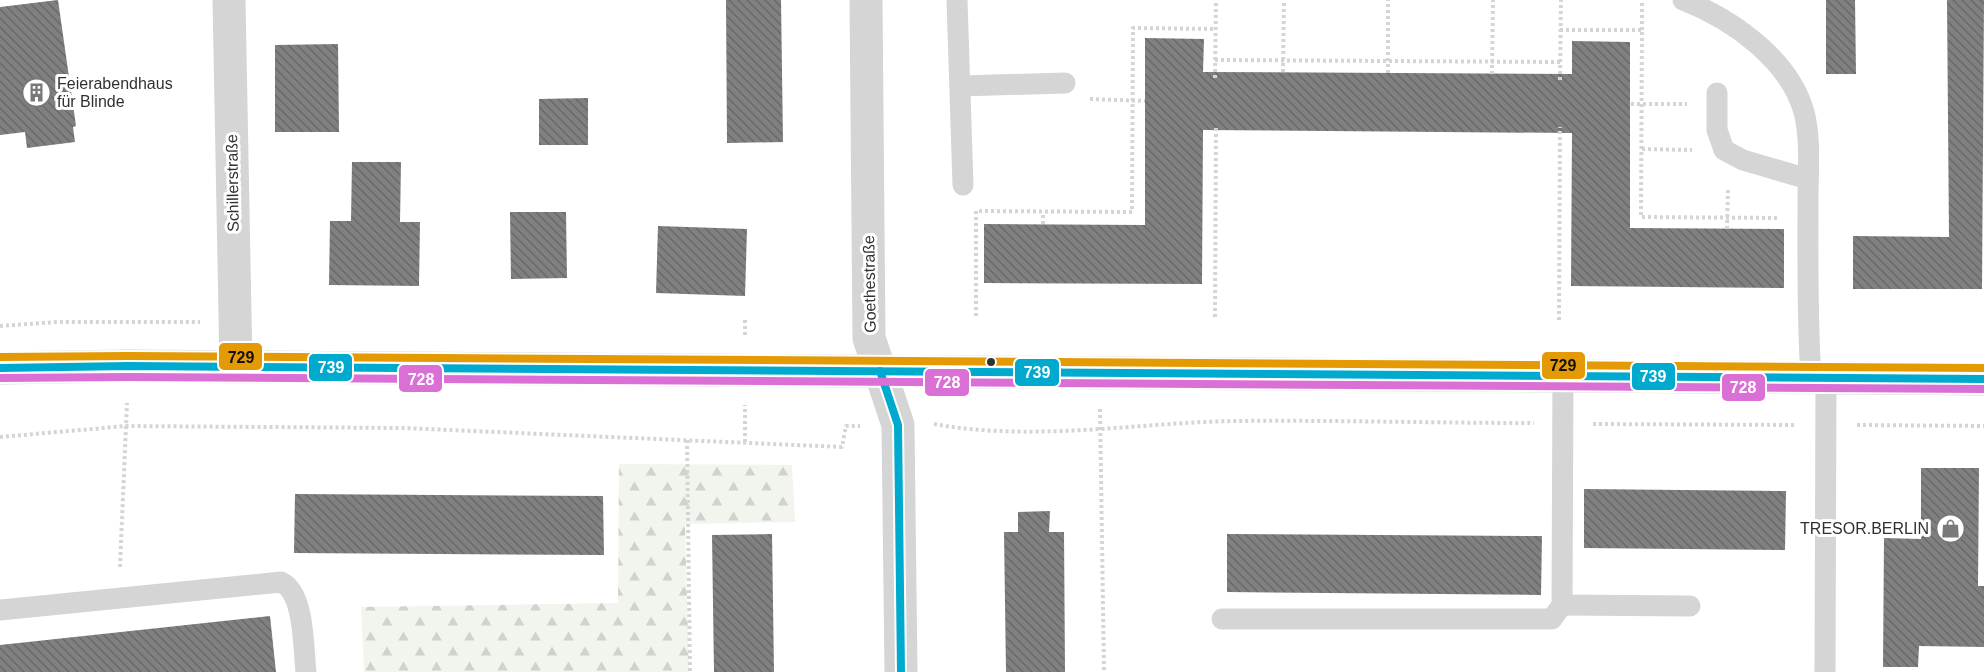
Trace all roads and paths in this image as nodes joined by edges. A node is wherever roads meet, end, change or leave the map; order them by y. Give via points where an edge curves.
1 (229, 0) edge
2 (866, 0) edge
3 (957, 0) edge
4 (1216, 0) edge
5 (1284, 0) edge
6 (1388, 0) edge
7 (1492, 0) edge
8 (1561, 0) edge
9 (1642, 0) edge
10 (1683, 0) edge
11 (1215, 29) junction
12 (1560, 30) junction
13 (1642, 30) junction
14 (1215, 60) junction
15 (1283, 61) junction
16 (1388, 62) junction
17 (1492, 62) junction
18 (1560, 62) junction
19 (1283, 72) dead end
20 (1388, 73) dead end
21 (1492, 74) dead end
22 (1215, 78) dead end
23 (1560, 80) dead end
24 (1065, 83) joint
25 (960, 86) junction
26 (1717, 99) joint
27 (1133, 101) junction
28 (1145, 101) dead end
29 (1631, 104) dead end
30 (1641, 104) junction
31 (1216, 125) dead end
32 (1560, 127) dead end
33 (1642, 150) junction
34 (1726, 151) junction
35 (1808, 179) junction
36 (963, 185) dead end
37 (1043, 212) junction
38 (1728, 218) junction
39 (1808, 218) junction
40 (1043, 224) dead end
41 (1727, 229) dead end
42 (976, 316) dead end
43 (1215, 318) dead end
44 (1559, 320) dead end
45 (235, 322) junction
46 (0, 326) edge
47 (128, 366) junction
48 (236, 366) junction
49 (0, 368) edge
50 (880, 370) junction
51 (1098, 372) junction
52 (1563, 375) junction
53 (1819, 377) junction
54 (1984, 379) edge
55 (1563, 424) junction
56 (898, 425) junction
57 (1825, 425) junction
58 (126, 426) junction
59 (1984, 426) edge
60 (1100, 429) junction
61 (0, 438) edge
62 (687, 440) junction
63 (119, 597) junction
64 (1562, 605) junction
65 (1690, 606) dead end
66 (0, 610) edge
67 (1222, 619) dead end
68 (306, 672) edge
69 (690, 672) edge
70 (901, 672) edge
71 (1104, 672) edge
72 (1825, 672) edge

1 - 45 street, Schillerstraße
2 - 50 street, Goethestraße via 869,338
3 - 25 lane
4 - 11 path
5 - 15 path
6 - 16 path
7 - 17 path
8 - 12 path
9 - 13 path
10 - 35 lane via 1728,22 1752,40 1791,83 1804,112
11 - 14 path
11 - 27 path via 1133,28
12 - 13 path
12 - 18 path
13 - 30 path
14 - 15 path
14 - 22 path
15 - 16 path
15 - 19 path
16 - 17 path
16 - 20 path
17 - 18 path
17 - 21 path
18 - 23 path
24 - 25 lane
24 - 27 path via 1072,97
25 - 36 lane
26 - 30 path
26 - 34 lane via 1717,130
27 - 28 path
27 - 37 path via 1131,212
29 - 30 path
30 - 33 path
31 - 43 path
32 - 44 path
33 - 34 path
33 - 38 path via 1641,217
34 - 35 lane via 1743,160
34 - 38 path
35 - 39 lane
37 - 40 path
37 - 42 path via 976,212
38 - 39 path
38 - 41 path
39 - 53 lane via 1808,322
45 - 46 path via 57,322
45 - 48 street, Schillerstraße
47 - 48 main road
47 - 49 main road
47 - 58 path
48 - 50 main road
50 - 51 main road
50 - 56 street, Goethestraße
51 - 52 main road
51 - 60 path
52 - 53 main road
52 - 55 lane
53 - 54 main road
53 - 57 lane
55 - 57 path
55 - 60 path via 1232,421
55 - 64 lane
56 - 60 path via 932,424 971,431
56 - 62 path via 846,426 842,447
56 - 70 street, Goethestraße
57 - 59 path
57 - 72 lane
58 - 61 path
58 - 62 path via 403,428
58 - 63 path
60 - 71 path
62 - 69 path
63 - 66 lane
63 - 68 lane via 281,582 289,585 298,600
64 - 65 lane
64 - 67 lane via 1557,615 1546,621

